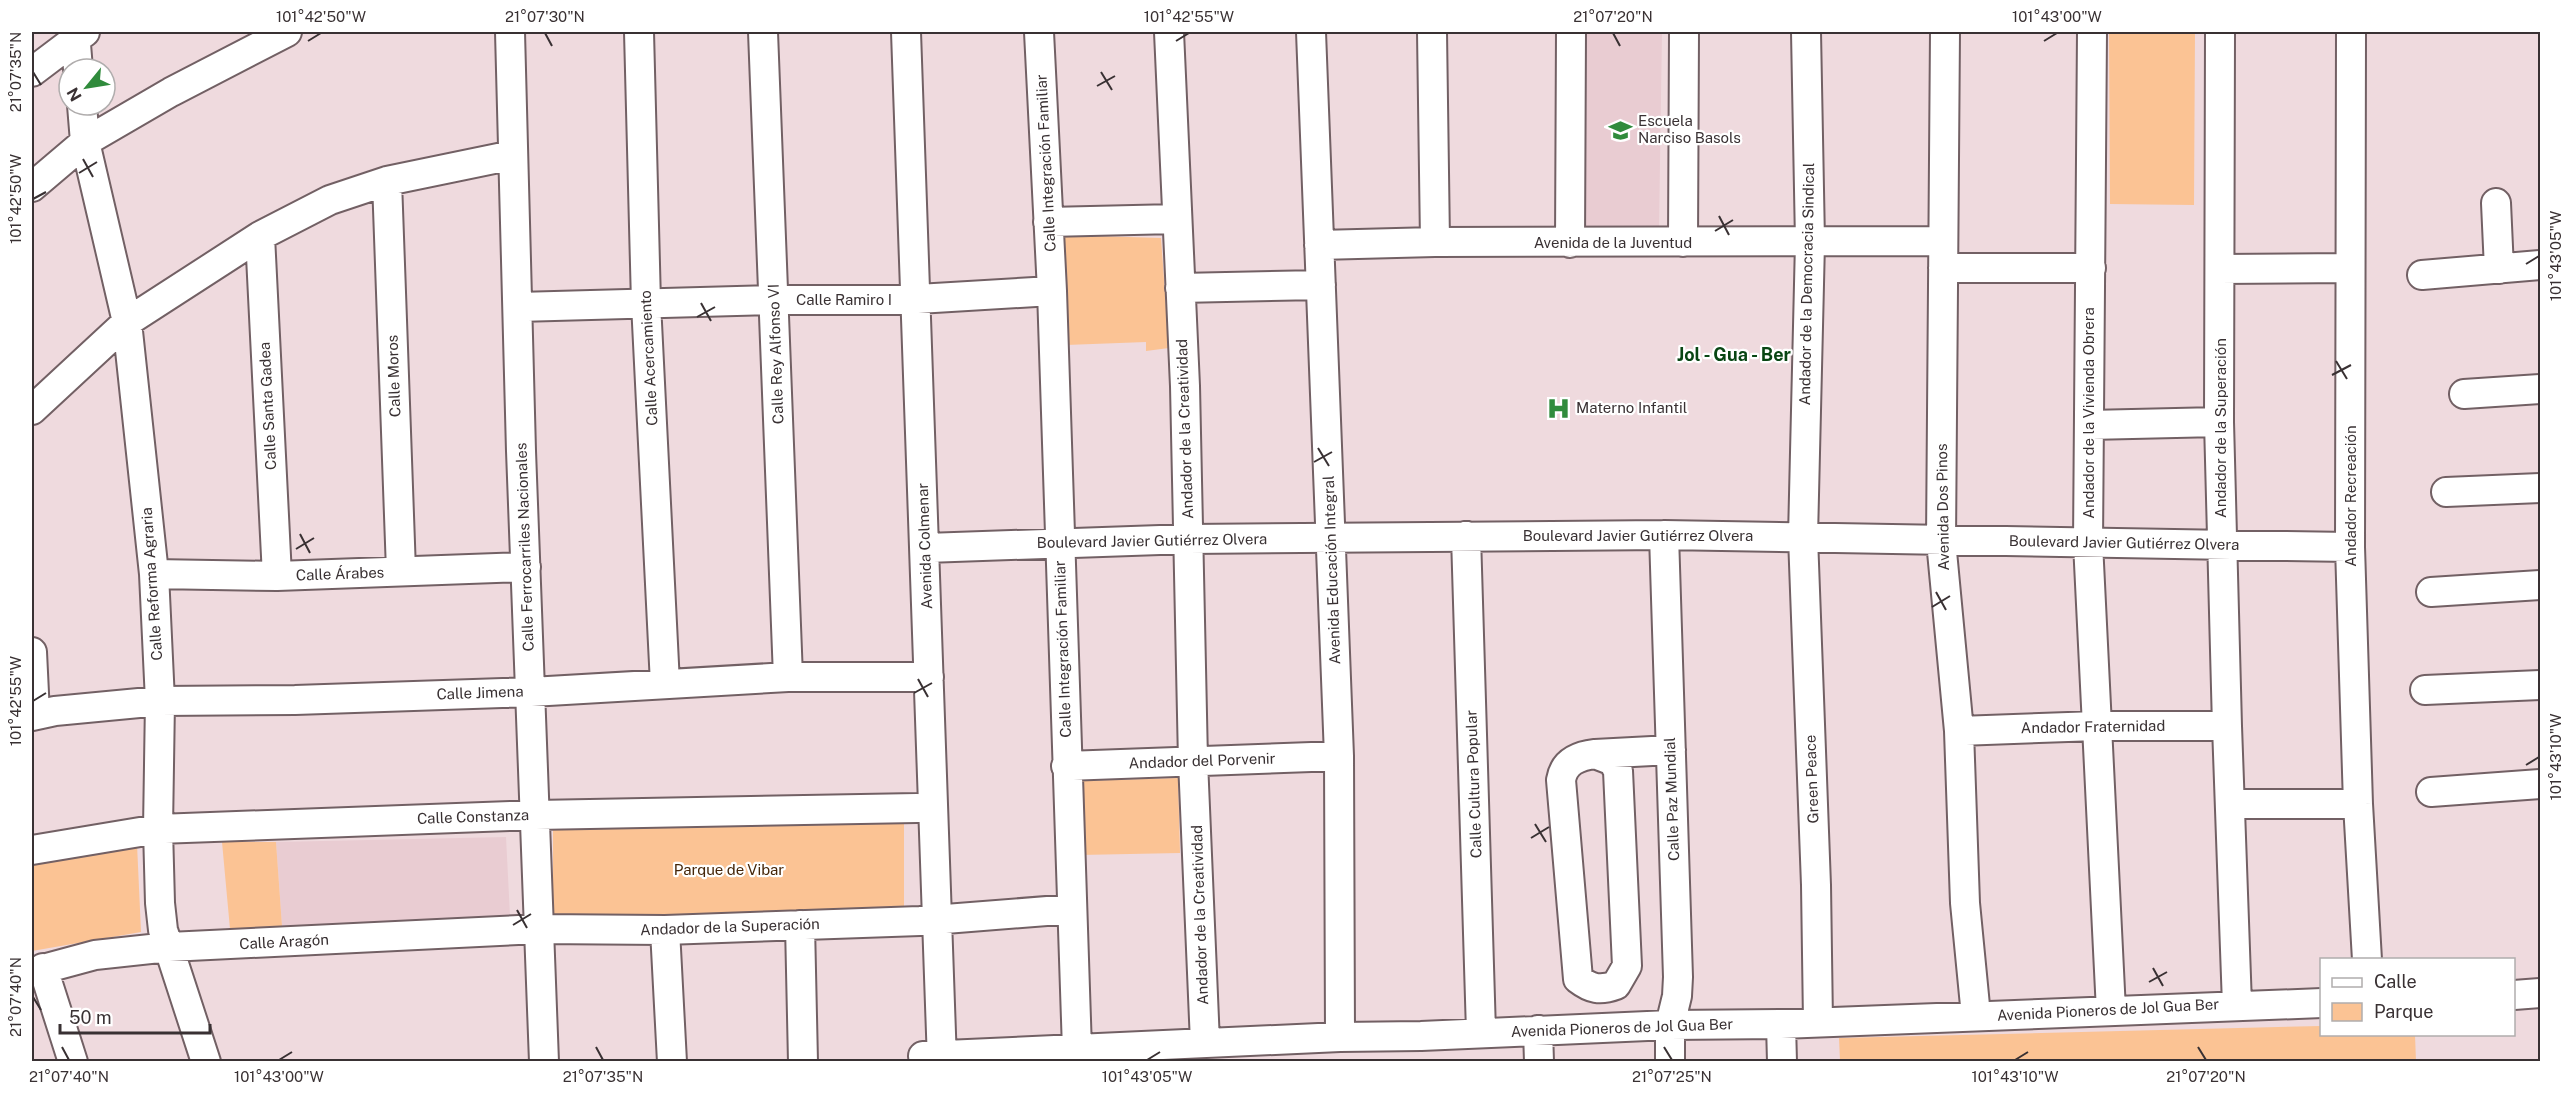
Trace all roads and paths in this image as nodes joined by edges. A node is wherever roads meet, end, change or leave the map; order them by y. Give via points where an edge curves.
1 (287, 32) edge
2 (510, 32) edge
3 (639, 32) edge
4 (763, 32) edge
5 (890, 32) edge
6 (906, 32) edge
7 (1039, 32) edge
8 (1169, 32) edge
9 (1311, 32) edge
10 (1432, 32) edge
11 (1571, 32) edge
12 (1684, 32) edge
13 (1806, 32) edge
14 (1945, 32) edge
15 (2092, 32) edge
16 (2220, 32) edge
17 (2351, 32) edge
18 (78, 34) edge
19 (78, 57) edge
20 (32, 72) edge
21 (82, 117) edge
22 (85, 142) junction
23 (513, 155) junction
24 (387, 181) junction
25 (32, 187) edge
26 (2496, 203) dead end
27 (1176, 219) junction
28 (1048, 222) junction
29 (260, 236) junction
30 (1435, 242) junction
31 (1683, 242) junction
32 (1810, 242) junction
33 (1570, 243) junction
34 (1319, 245) junction
35 (1943, 254) junction
36 (2541, 266) edge
37 (2091, 268) junction
38 (2350, 268) junction
39 (2220, 269) junction
40 (2499, 269) junction
41 (2422, 275) dead end
42 (1321, 285) junction
43 (1180, 288) junction
44 (1052, 291) junction
45 (909, 299) junction
46 (774, 300) junction
47 (646, 303) junction
48 (518, 307) junction
49 (127, 322) junction
50 (2541, 389) edge
51 (2464, 394) dead end
52 (32, 410) edge
53 (2219, 422) junction
54 (2089, 425) junction
55 (2541, 488) edge
56 (2446, 492) dead end
57 (1664, 535) junction
58 (1466, 536) junction
59 (1803, 537) junction
60 (1330, 538) junction
61 (1189, 539) junction
62 (1941, 541) junction
63 (1060, 542) junction
64 (2088, 543) junction
65 (2222, 544) junction
66 (2350, 547) junction
67 (926, 548) junction
68 (526, 567) junction
69 (401, 571) junction
70 (154, 574) junction
71 (277, 576) junction
72 (2541, 585) edge
73 (2431, 592) dead end
74 (32, 652) edge
75 (788, 677) junction
76 (921, 677) junction
77 (665, 684) junction
78 (2541, 685) edge
79 (2425, 690) dead end
80 (531, 692) junction
81 (160, 701) junction
82 (33, 715) edge
83 (2097, 726) junction
84 (2227, 726) junction
85 (1959, 730) junction
86 (1671, 750) junction
87 (1595, 754) junction
88 (1339, 756) junction
89 (1193, 761) junction
90 (1066, 766) junction
91 (2541, 784) edge
92 (2431, 792) dead end
93 (2230, 804) junction
94 (2358, 804) junction
95 (917, 808) junction
96 (536, 815) junction
97 (158, 829) junction
98 (32, 850) edge
99 (1072, 909) junction
100 (928, 921) junction
101 (800, 925) junction
102 (539, 929) junction
103 (666, 930) junction
104 (169, 947) junction
105 (2367, 958) edge
106 (38, 970) edge
107 (2541, 993) edge
108 (2515, 995) edge
109 (2320, 1003) edge
110 (2237, 1005) junction
111 (2111, 1011) junction
112 (1976, 1016) junction
113 (1818, 1022) junction
114 (1781, 1024) junction
115 (1671, 1025) junction
116 (1538, 1030) junction
117 (1481, 1032) junction
118 (1340, 1037) junction
119 (1205, 1043) junction
120 (1421, 1049) edge
121 (1077, 1050) junction
122 (1299, 1051) edge
123 (1175, 1054) edge
124 (933, 1058) edge
125 (73, 1062) edge
126 (206, 1062) edge
127 (544, 1062) edge
128 (672, 1062) edge
129 (803, 1062) edge
130 (1539, 1062) edge
131 (1670, 1062) edge
132 (1782, 1062) edge

1 - 22 street
2 - 23 street, Calle Ferrocarriles Nacionales
3 - 47 street, Calle Acercamiento
4 - 46 street, Calle Rey Alfonso VI
5 - 45 street, Avenida Colmenar
6 - 45 street, Avenida Colmenar
7 - 28 street, Calle Integración Familiar
8 - 27 street, Andador de la Creatividad
9 - 34 street, Avenida Educación Integral
10 - 30 street
11 - 33 street
12 - 31 street
13 - 32 street, Andador de la Democracia Sindical
14 - 35 street, Avenida Dos Pinos
15 - 37 street, Andador de la Vivienda Obrera
16 - 39 street, Andador de la Superación
17 - 38 street, Andador Recreación
18 - 19 street
18 - 20 street
21 - 22 street, Calle Reforma Agraria
22 - 25 street
22 - 49 street, Calle Reforma Agraria
23 - 24 street
23 - 48 street, Calle Ferrocarriles Nacionales
24 - 29 street via 330,200
24 - 69 street, Calle Moros
26 - 40 street
27 - 28 street
27 - 43 street, Andador de la Creatividad
28 - 44 street, Calle Integración Familiar
29 - 49 street
29 - 71 street, Calle Santa Gadea
30 - 33 street, Avenida de la Juventud
30 - 34 street, Avenida de la Juventud
31 - 32 street, Avenida de la Juventud
31 - 33 street, Avenida de la Juventud
32 - 35 street, Avenida de la Juventud
32 - 59 street, Andador de la Democracia Sindical
34 - 42 street, Avenida Educación Integral
35 - 37 street, Avenida de la Juventud
35 - 62 street, Avenida Dos Pinos
36 - 40 street
37 - 54 street, Andador de la Vivienda Obrera
38 - 39 street
38 - 66 street, Andador Recreación
39 - 53 street, Andador de la Superación
40 - 41 street
42 - 43 street
42 - 60 street, Avenida Educación Integral
43 - 61 street, Andador de la Creatividad
44 - 45 street, Calle Ramiro I
44 - 63 street, Calle Integración Familiar
45 - 46 street, Calle Ramiro I
45 - 67 street, Avenida Colmenar
45 - 76 street, Avenida Colmenar
46 - 47 street, Calle Ramiro I
46 - 75 street, Calle Rey Alfonso VI
47 - 48 street, Calle Ramiro I
47 - 77 street, Calle Acercamiento
48 - 68 street, Calle Ferrocarriles Nacionales
49 - 52 street
49 - 70 street, Calle Reforma Agraria
50 - 51 street
53 - 54 street
53 - 65 street, Andador de la Superación
54 - 64 street, Andador de la Vivienda Obrera
55 - 56 street
57 - 58 street, Boulevard Javier Gutiérrez Olvera
57 - 59 street, Boulevard Javier Gutiérrez Olvera
57 - 86 street, Calle Paz Mundial
58 - 60 street, Boulevard Javier Gutiérrez Olvera
58 - 117 street, Calle Cultura Popular
59 - 62 street, Boulevard Javier Gutiérrez Olvera
59 - 113 street, Green Peace
60 - 61 street, Boulevard Javier Gutiérrez Olvera
60 - 88 street, Avenida Educación Integral
61 - 63 street, Boulevard Javier Gutiérrez Olvera
61 - 89 street, Andador de la Creatividad
62 - 64 street, Boulevard Javier Gutiérrez Olvera
62 - 85 street, Avenida Dos Pinos
63 - 67 street, Boulevard Javier Gutiérrez Olvera
63 - 90 street, Calle Integración Familiar
64 - 65 street, Boulevard Javier Gutiérrez Olvera
64 - 83 street, Andador de la Vivienda Obrera
65 - 66 street, Boulevard Javier Gutiérrez Olvera
65 - 84 street, Andador de la Superación
66 - 94 street, Andador Recreación
67 - 76 street, Avenida Colmenar
68 - 69 street, Calle Árabes
68 - 80 street, Calle Ferrocarriles Nacionales
69 - 71 street, Calle Árabes
70 - 71 street, Calle Árabes
70 - 81 street, Calle Reforma Agraria
72 - 73 street
74 - 82 street
75 - 76 street, Calle Jimena
75 - 77 street, Calle Jimena
76 - 95 street, Avenida Colmenar
76 - 100 street, Avenida Colmenar
77 - 80 street, Calle Jimena
78 - 79 street
80 - 81 street, Calle Jimena
80 - 96 street, Calle Ferrocarriles Nacionales
81 - 82 street, Calle Jimena
81 - 97 street, Calle Reforma Agraria
83 - 84 street, Andador Fraternidad
83 - 85 street, Andador Fraternidad
83 - 111 street, Andador de la Vivienda Obrera
84 - 93 street, Andador de la Superación
85 - 112 street, Avenida Dos Pinos via 1965,903
86 - 87 street
86 - 115 street, Calle Paz Mundial via 1678,977
87 - 87 street via 1612,761 1618,771 1627,966 1616,985 1603,990 1578,979 1562,780 1563,771 1572,761
88 - 89 street, Andador del Porvenir
88 - 118 street, Avenida Educación Integral
89 - 90 street, Andador del Porvenir
89 - 119 street, Andador de la Creatividad
90 - 99 street, Calle Integración Familiar
91 - 92 street
93 - 94 street
93 - 110 street, Andador de la Superación
94 - 105 street, Andador Recreación
95 - 96 street, Calle Constanza
95 - 100 street, Avenida Colmenar
96 - 97 street, Calle Constanza
96 - 102 street, Calle Ferrocarriles Nacionales
97 - 98 street, Calle Constanza
97 - 104 street, Calle Reforma Agraria via 160,903
99 - 100 street, Andador de la Superación
99 - 121 street, Calle Integración Familiar
100 - 101 street, Andador de la Superación
100 - 124 street, Avenida Colmenar
101 - 103 street, Andador de la Superación
101 - 129 street
102 - 103 street, Andador de la Superación
102 - 104 street, Calle Aragón
102 - 127 street, Calle Ferrocarriles Nacionales
103 - 128 street
104 - 106 street, Calle Aragón via 95,955
104 - 126 street, Calle Reforma Agraria
106 - 125 street
107 - 108 street
109 - 110 street, Avenida Pioneros de Jol Gua Ber
110 - 111 street, Avenida Pioneros de Jol Gua Ber
111 - 112 street, Avenida Pioneros de Jol Gua Ber
112 - 113 street, Avenida Pioneros de Jol Gua Ber
113 - 114 street, Avenida Pioneros de Jol Gua Ber
114 - 115 street, Avenida Pioneros de Jol Gua Ber
114 - 132 street
115 - 116 street, Avenida Pioneros de Jol Gua Ber
115 - 131 street, Calle Paz Mundial
116 - 117 street, Avenida Pioneros de Jol Gua Ber
116 - 130 street
117 - 120 street, Avenida Pioneros de Jol Gua Ber
118 - 120 street, Avenida Pioneros de Jol Gua Ber
118 - 122 street, Avenida Pioneros de Jol Gua Ber
119 - 122 street, Avenida Pioneros de Jol Gua Ber
119 - 123 street, Avenida Pioneros de Jol Gua Ber
121 - 123 street, Avenida Pioneros de Jol Gua Ber
121 - 124 street, Avenida Pioneros de Jol Gua Ber

